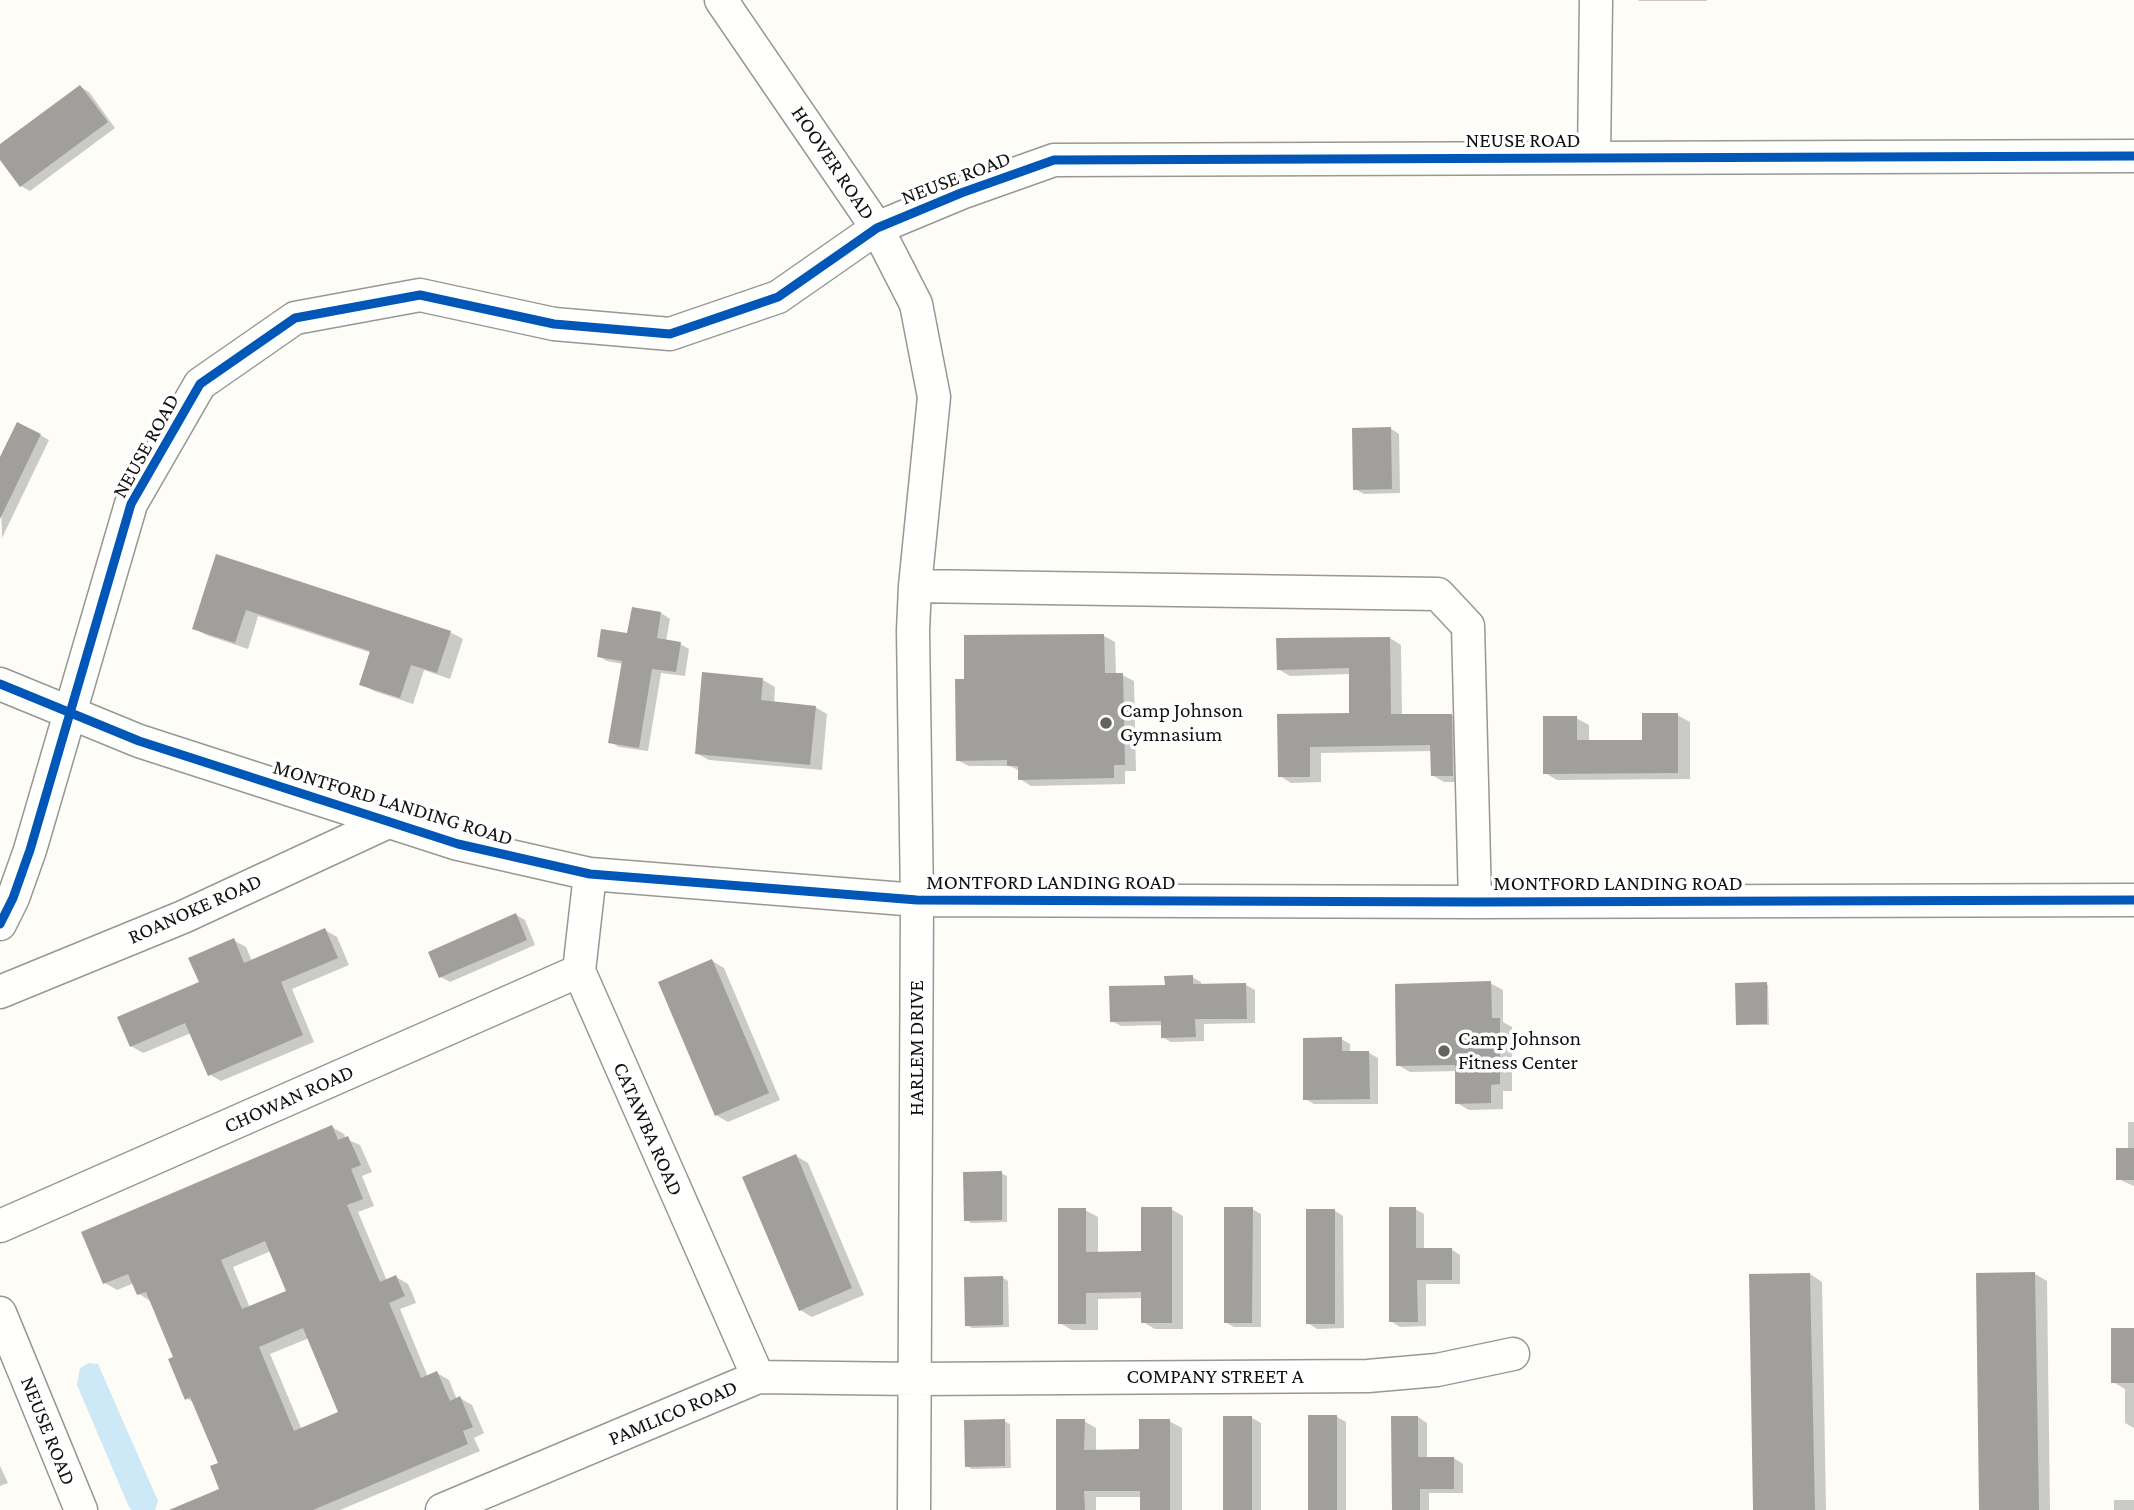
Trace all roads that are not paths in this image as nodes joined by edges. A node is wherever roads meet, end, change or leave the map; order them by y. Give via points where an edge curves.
1 (721, 0) edge
2 (1596, 0) edge
3 (2134, 156) edge
4 (1594, 158) junction
5 (877, 228) junction
6 (915, 586) junction
7 (0, 684) edge
8 (71, 713) junction
9 (388, 821) junction
10 (590, 874) junction
11 (917, 900) junction
12 (2134, 900) edge
13 (1475, 902) junction
14 (0, 924) edge
15 (579, 971) junction
16 (0, 992) edge
17 (0, 1226) edge
18 (0, 1313) edge
19 (1513, 1354) dead end
20 (758, 1377) junction
21 (915, 1379) junction
22 (81, 1510) edge
23 (442, 1510) edge
24 (914, 1510) edge

1 - 5 street, HOOVER ROAD
2 - 4 street
3 - 4 street, NEUSE ROAD
4 - 5 street, NEUSE ROAD via 1054,160
5 - 6 street, HOOVER ROAD via 916,304 934,397
5 - 8 street, NEUSE ROAD via 778,297 670,334 554,324 420,295 295,318 200,384 131,504
6 - 11 street, HARLEM DRIVE
6 - 13 street via 1438,594 1468,626
7 - 8 street, MONTFORD LANDING ROAD
8 - 9 street, MONTFORD LANDING ROAD via 139,741
8 - 14 street, NEUSE ROAD via 26,862
9 - 10 street, MONTFORD LANDING ROAD via 458,844
9 - 16 street, ROANOKE ROAD via 183,917
10 - 11 street, MONTFORD LANDING ROAD
10 - 15 street
11 - 13 street, MONTFORD LANDING ROAD
11 - 21 street, HARLEM DRIVE
12 - 13 street, MONTFORD LANDING ROAD
15 - 17 street, CHOWAN ROAD
15 - 20 street, CATAWBA ROAD
18 - 22 street, NEUSE ROAD
19 - 21 street, COMPANY STREET A via 1437,1370 1368,1376
20 - 21 street, PAMLICO ROAD
20 - 23 street, PAMLICO ROAD
21 - 24 street, HARLEM DRIVE

